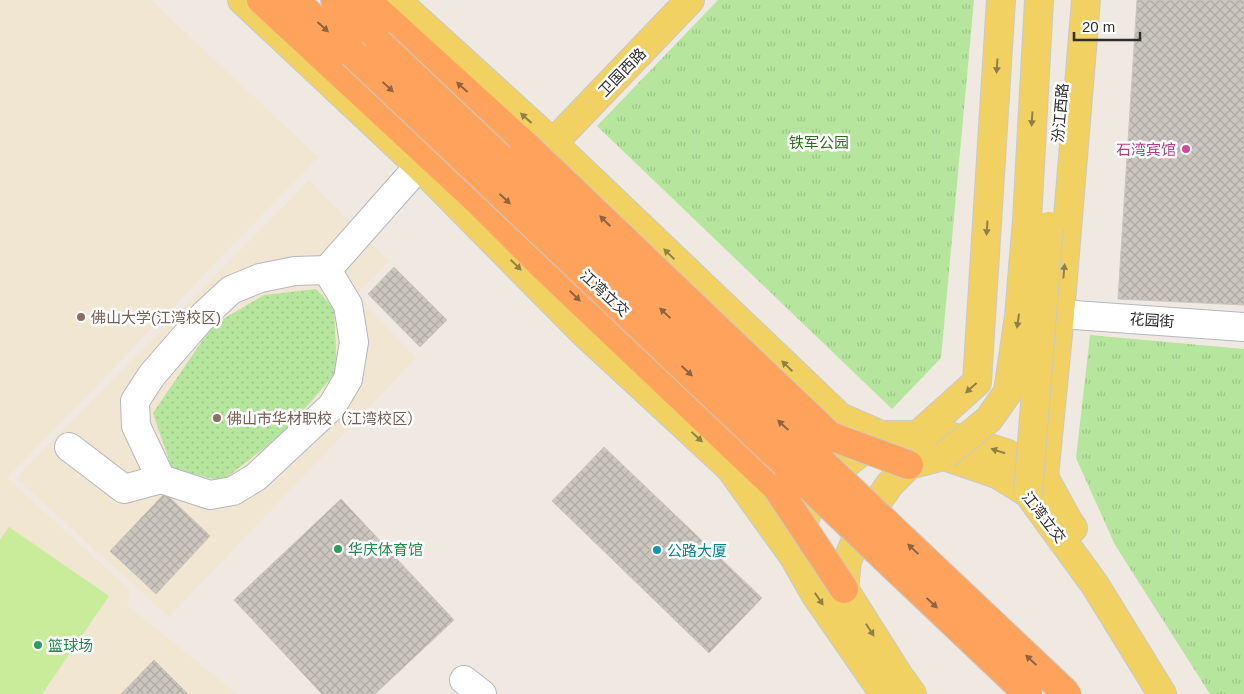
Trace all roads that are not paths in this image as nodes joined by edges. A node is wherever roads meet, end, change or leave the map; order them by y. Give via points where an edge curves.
1 (242, 0) edge
2 (261, 0) edge
3 (294, 0) edge
4 (335, 0) edge
5 (366, 0) edge
6 (396, 0) edge
7 (690, 0) edge
8 (1039, 0) edge
9 (1070, 0) edge
10 (1086, 0) edge
11 (1007, 6) edge
12 (1035, 65) junction
13 (553, 144) junction
14 (419, 166) junction
15 (1038, 223) junction
16 (327, 270) junction
17 (1060, 314) junction
18 (1244, 327) edge
19 (831, 407) junction
20 (881, 435) junction
21 (918, 435) junction
22 (830, 436) junction
23 (69, 447) dead end
24 (944, 456) junction
25 (910, 466) junction
26 (161, 480) junction
27 (1036, 485) junction
28 (777, 488) junction
29 (752, 500) junction
30 (794, 557) junction
31 (844, 589) junction
32 (884, 694) edge
33 (912, 694) edge
34 (1028, 694) edge
35 (1067, 694) edge
36 (1162, 694) edge
37 (1182, 694) edge

1 - 14 main road
2 -> 28 highway via 478,201
3 -> 34 highway, 江湾立交, bridge
35 -> 4 highway, bridge
22 -> 5 highway, bridge via 524,144
13 -> 6 main road
7 - 13 main road, 卫国西路
8 - 12 main road, 汾江西路
9 - 15 main road, 汾江西路
17 -> 10 main road
11 - 12 main road
11 -> 21 main road via 977,382
12 -> 15 main road, 汾江西路
19 -> 13 main road
14 - 16 street
14 -> 29 main road via 584,333 730,468
15 -> 24 main road, bridge via 1008,392 989,418
15 - 27 main road, bridge
16 - 26 street via 295,270 260,278 231,290 152,375 135,401 136,426
16 - 26 street via 348,305 354,342 348,379 332,406 256,478 233,491 210,495
17 - 18 street, 花园街
17 - 27 main road
19 - 20 main road via 840,417
19 - 29 main road via 814,463 794,485
20 - 21 main road
20 - 30 main road via 846,464 808,509
27 -> 21 main road via 1006,454 953,437
22 - 25 highway, bridge
22 - 28 highway, bridge via 833,459 823,479 803,496
23 - 26 street via 124,489
24 - 25 main road
24 - 27 main road, 江湾立交
25 - 31 main road, bridge via 890,484 864,521 847,561
27 - 36 main road, 江湾立交
27 - 37 main road via 1066,519
28 - 31 highway, bridge
29 - 30 main road
30 -> 32 main road via 814,594
31 -> 33 main road

